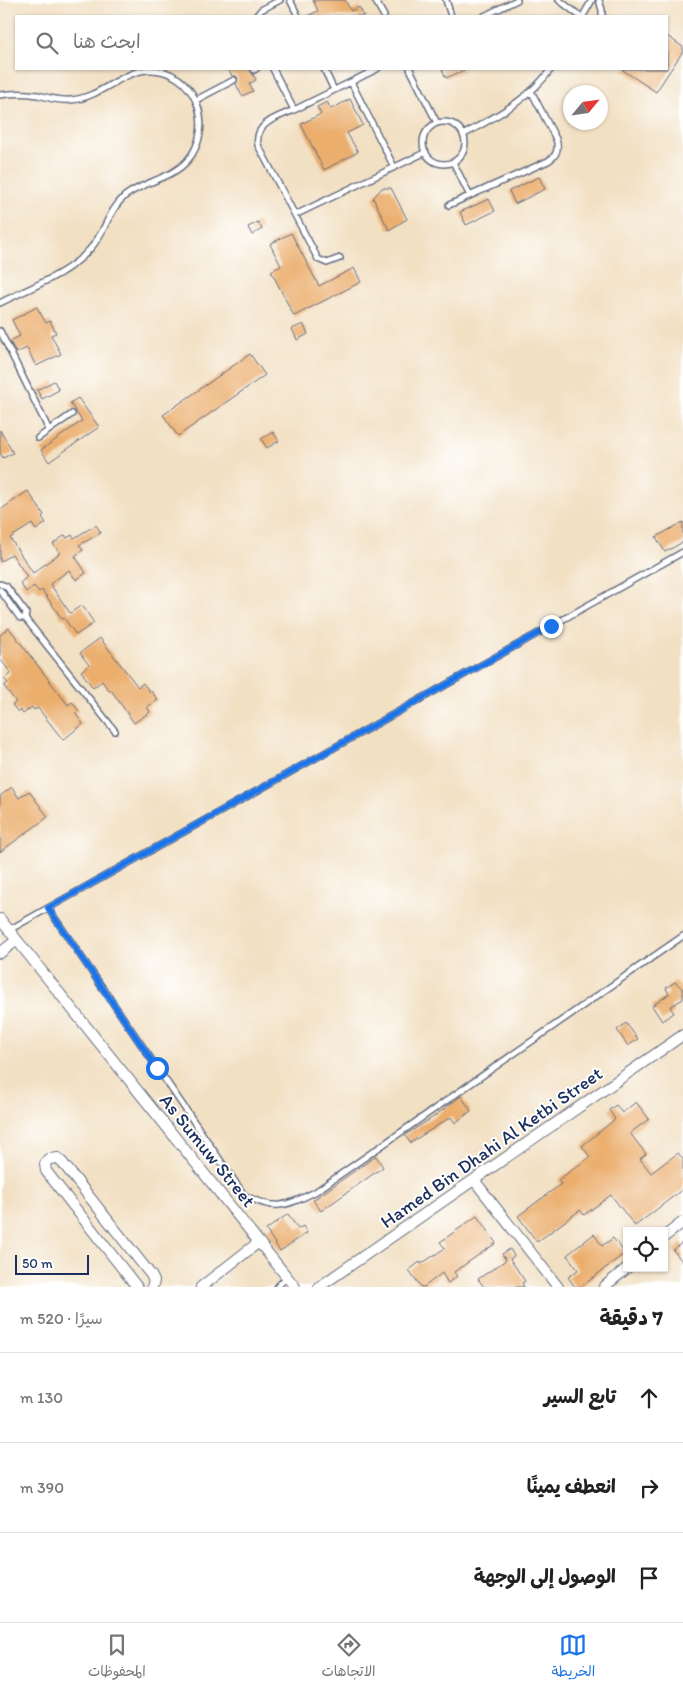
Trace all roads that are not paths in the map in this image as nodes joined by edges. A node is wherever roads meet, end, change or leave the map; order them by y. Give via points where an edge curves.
1 (280, 0) edge
2 (290, 0) edge
3 (375, 0) edge
4 (517, 0) edge
5 (559, 0) edge
6 (592, 0) edge
7 (599, 0) edge
8 (449, 1) edge
9 (257, 15) edge
10 (298, 15) edge
11 (383, 15) edge
12 (451, 15) edge
13 (486, 15) edge
14 (580, 15) edge
15 (582, 15) edge
16 (602, 15) edge
17 (274, 70) edge
18 (324, 70) edge
19 (375, 70) edge
20 (410, 70) edge
21 (550, 70) edge
22 (234, 80) dead end
23 (350, 82) junction
24 (334, 90) junction
25 (531, 91) junction
26 (0, 95) edge
27 (196, 100) junction
28 (294, 110) junction
29 (437, 123) junction
30 (463, 135) junction
31 (426, 152) junction
32 (453, 162) junction
33 (394, 168) junction
34 (470, 196) junction
35 (449, 205) dead end
36 (295, 215) junction
37 (340, 258) dead end
38 (0, 303) edge
39 (0, 331) edge
40 (72, 414) dead end
41 (49, 430) junction
42 (38, 438) dead end
43 (683, 552) edge
44 (0, 587) edge
45 (115, 731) dead end
46 (48, 908) junction
47 (0, 919) edge
48 (9, 930) junction
49 (683, 936) edge
50 (17, 940) junction
51 (0, 953) edge
52 (683, 1035) edge
53 (474, 1180) junction
54 (683, 1222) edge
55 (668, 1235) edge
56 (259, 1242) junction
57 (623, 1271) edge
58 (287, 1277) junction
59 (137, 1287) edge
60 (152, 1287) edge
61 (201, 1287) edge
62 (277, 1287) edge
63 (295, 1287) edge
64 (320, 1287) edge
65 (558, 1287) edge
66 (604, 1287) edge

1 - 9 lane
2 - 10 lane
3 - 11 lane
4 - 13 lane
5 - 14 lane
6 - 15 lane
7 - 16 lane
8 - 12 lane
17 - 28 lane
18 - 24 lane
19 - 23 lane
20 - 29 lane
21 - 25 lane
22 - 27 lane
23 - 24 lane
23 - 33 lane
24 - 28 lane
25 - 30 lane via 508,109
25 - 34 lane via 556,139 555,156
26 - 27 lane via 29,94 73,100 98,92 135,72 150,70 180,80
27 - 38 lane via 201,131 187,161 123,199 108,217 97,241 75,263
28 - 36 lane via 263,126 257,141
29 - 30 lane via 450,122
29 - 31 lane via 426,132
30 - 32 lane via 464,150
31 - 32 lane via 434,161
31 - 33 lane
32 - 34 lane
33 - 36 lane
34 - 35 lane
36 - 37 lane via 318,259 328,263
39 - 41 lane
40 - 41 lane
41 - 42 lane
43 - 46 lane
44 - 45 lane via 6,586 26,613 25,618
46 - 48 lane
46 - 49 lane via 244,1195 263,1204 281,1206 315,1192
47 - 48 street, As Sumuw Street
48 - 50 street, As Sumuw Street
50 - 51 street
50 - 56 street, As Sumuw Street
52 - 53 street, Hamed Bin Dhahi Al Ketbi Street
53 - 64 street, Hamed Bin Dhahi Al Ketbi Street
53 - 65 street
54 - 55 street
56 - 58 street, As Sumuw Street
56 - 61 street
57 - 66 street
58 - 62 lane
58 - 63 street, As Sumuw Street
59 - 60 street via 46,1171 45,1164 49,1159 60,1159 151,1275

